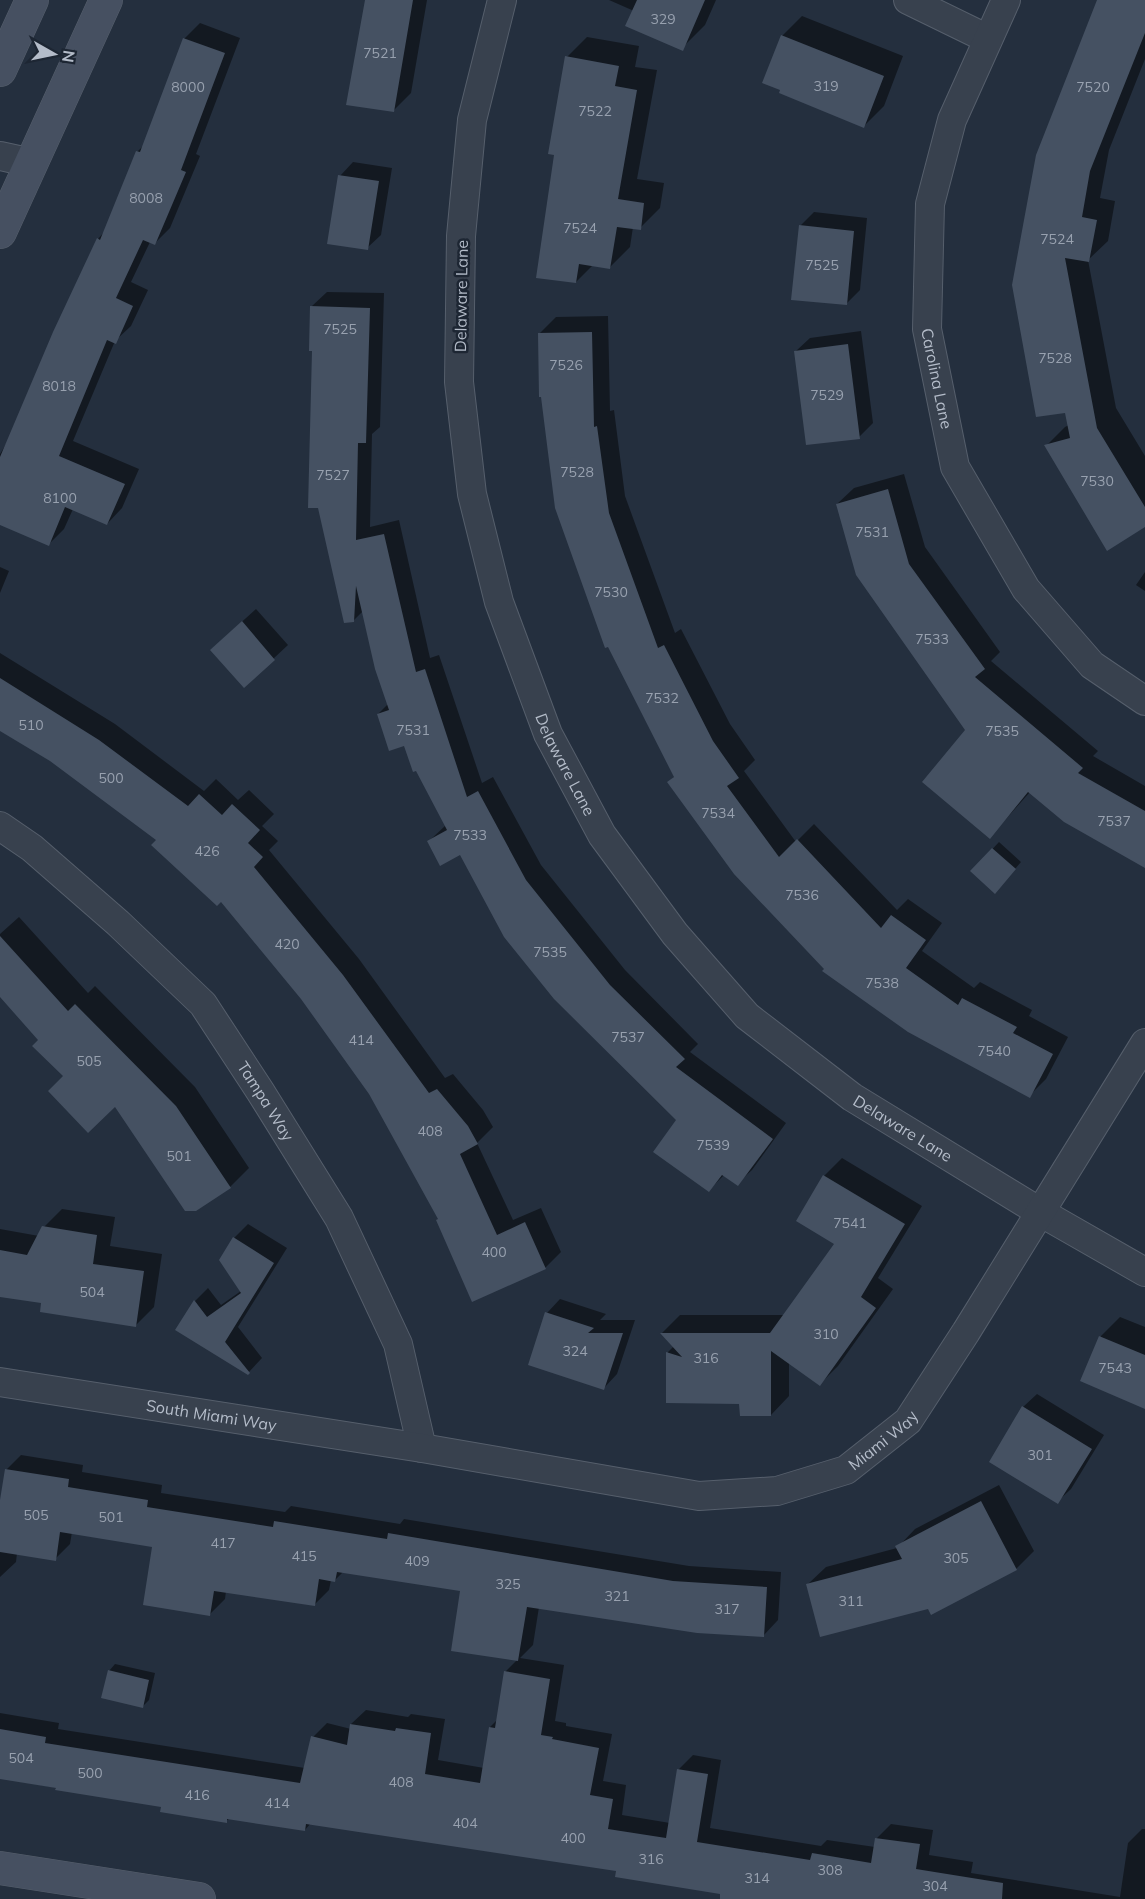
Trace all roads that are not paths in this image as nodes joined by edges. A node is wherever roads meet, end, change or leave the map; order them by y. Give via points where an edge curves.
1 (32, 0) edge
2 (106, 0) edge
3 (502, 0) edge
4 (908, 0) edge
5 (1006, 0) edge
6 (988, 39) junction
7 (0, 70) edge
8 (0, 156) edge
9 (32, 164) junction
10 (0, 232) edge
11 (1145, 701) edge
12 (0, 826) edge
13 (1145, 1043) edge
14 (1040, 1212) junction
15 (1145, 1272) edge
16 (0, 1382) edge
17 (423, 1448) junction
18 (0, 1868) edge
19 (199, 1899) edge

1 - 7 street
2 - 9 street
3 - 14 street, Delaware Lane via 472,120 461,236 459,381 472,494 499,602 548,734 602,835 675,934 747,1016 852,1097
4 - 6 street
5 - 6 street, Carolina Lane
6 - 11 street, Carolina Lane via 952,120 930,204 927,329 955,467 1026,589 1092,665
8 - 9 street
9 - 10 street
12 - 17 street, Tampa Way via 32,848 118,923 203,1004 339,1218 398,1344
13 - 14 street, Miami Way
14 - 15 street, Delaware Lane
14 - 17 street, Miami Way via 908,1421 846,1470 777,1491 699,1496
16 - 17 street, South Miami Way
18 - 19 street

